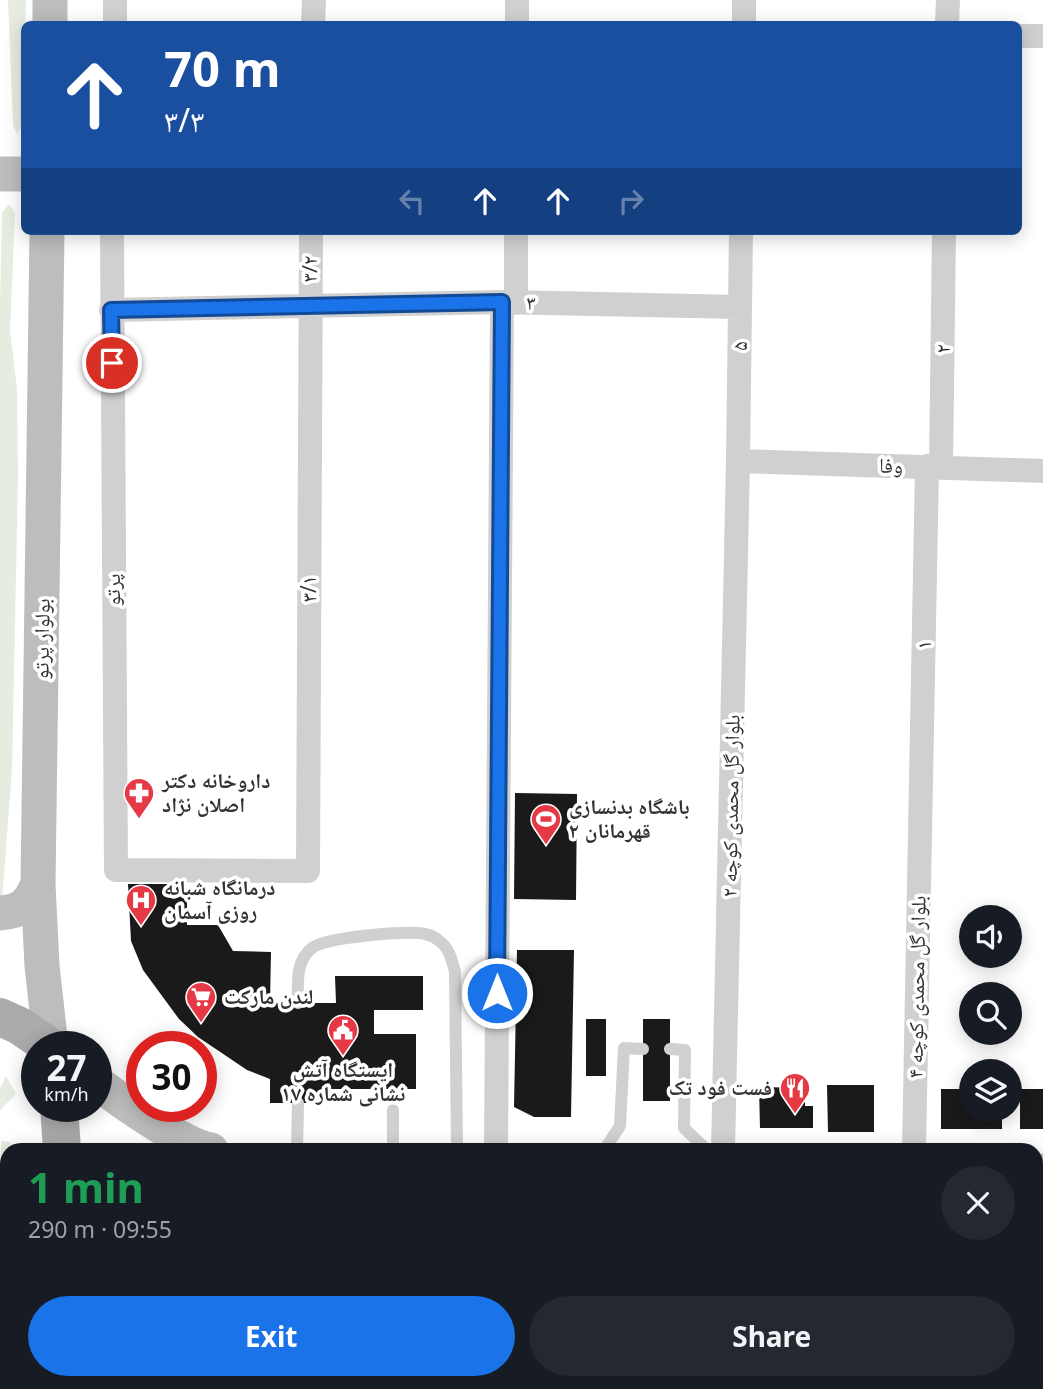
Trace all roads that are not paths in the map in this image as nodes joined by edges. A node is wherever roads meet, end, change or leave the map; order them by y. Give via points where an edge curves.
1 (50, 0) edge
2 (115, 0) edge
3 (314, 0) edge
4 (517, 0) edge
5 (744, 0) edge
6 (948, 0) edge
7 (50, 21) edge
8 (115, 21) edge
9 (313, 21) edge
10 (517, 21) edge
11 (744, 21) edge
12 (947, 21) edge
13 (1022, 36) edge
14 (1043, 36) edge
15 (0, 174) edge
16 (21, 174) edge
17 (47, 235) edge
18 (112, 235) edge
19 (311, 235) edge
20 (516, 235) edge
21 (741, 235) edge
22 (944, 235) edge
23 (509, 302) junction
24 (740, 307) junction
25 (310, 308) junction
26 (111, 310) junction
27 (738, 461) junction
28 (934, 467) junction
29 (1043, 471) edge
30 (920, 824) joint
31 (116, 870) joint
32 (38, 884) junction
33 (0, 913) edge
34 (298, 1003) dead end
35 (0, 1017) edge
36 (28, 1031) edge
37 (49, 1031) edge
38 (643, 1049) dead end
39 (670, 1049) dead end
40 (112, 1093) edge
41 (298, 1103) dead end
42 (393, 1110) dead end
43 (60, 1122) edge
44 (62, 1143) edge
45 (192, 1143) edge
46 (297, 1143) edge
47 (393, 1143) edge
48 (457, 1143) edge
49 (496, 1143) edge
50 (609, 1143) edge
51 (699, 1143) edge
52 (723, 1143) edge
53 (914, 1143) edge

1 - 7 main road
2 - 8 street
3 - 9 street
4 - 10 street
5 - 11 street
6 - 12 street
13 - 14 street
15 - 16 main road
17 - 32 main road, بولوار پرتو
18 - 26 street, پرتو
19 - 25 street, ۳/۲
20 - 23 street
21 - 24 street, ۵
22 - 28 street, ۲
23 - 24 street, ۳
23 - 25 street, ۳
23 - 49 street
24 - 27 street, ۵
25 - 26 street, ۳
25 - 31 street, ۳/۱ via 308,871
26 - 31 street, پرتو
27 - 28 street, وفا
27 - 52 street, بلوار گل محمدی کوچه ۲
28 - 29 street, وفا
28 - 30 street, ۱
30 - 53 street, بلوار گل محمدی کوچه ۴
32 - 33 main road via 30,902 15,912
32 - 37 main road, بولوار پرتو
34 - 48 lane via 302,960 311,948 327,940 421,933 438,939 451,954 455,972
35 - 36 main road
38 - 50 lane via 624,1048 620,1126
39 - 51 lane via 685,1050 684,1128
40 - 45 main road
41 - 46 lane
42 - 47 lane
43 - 44 main road

